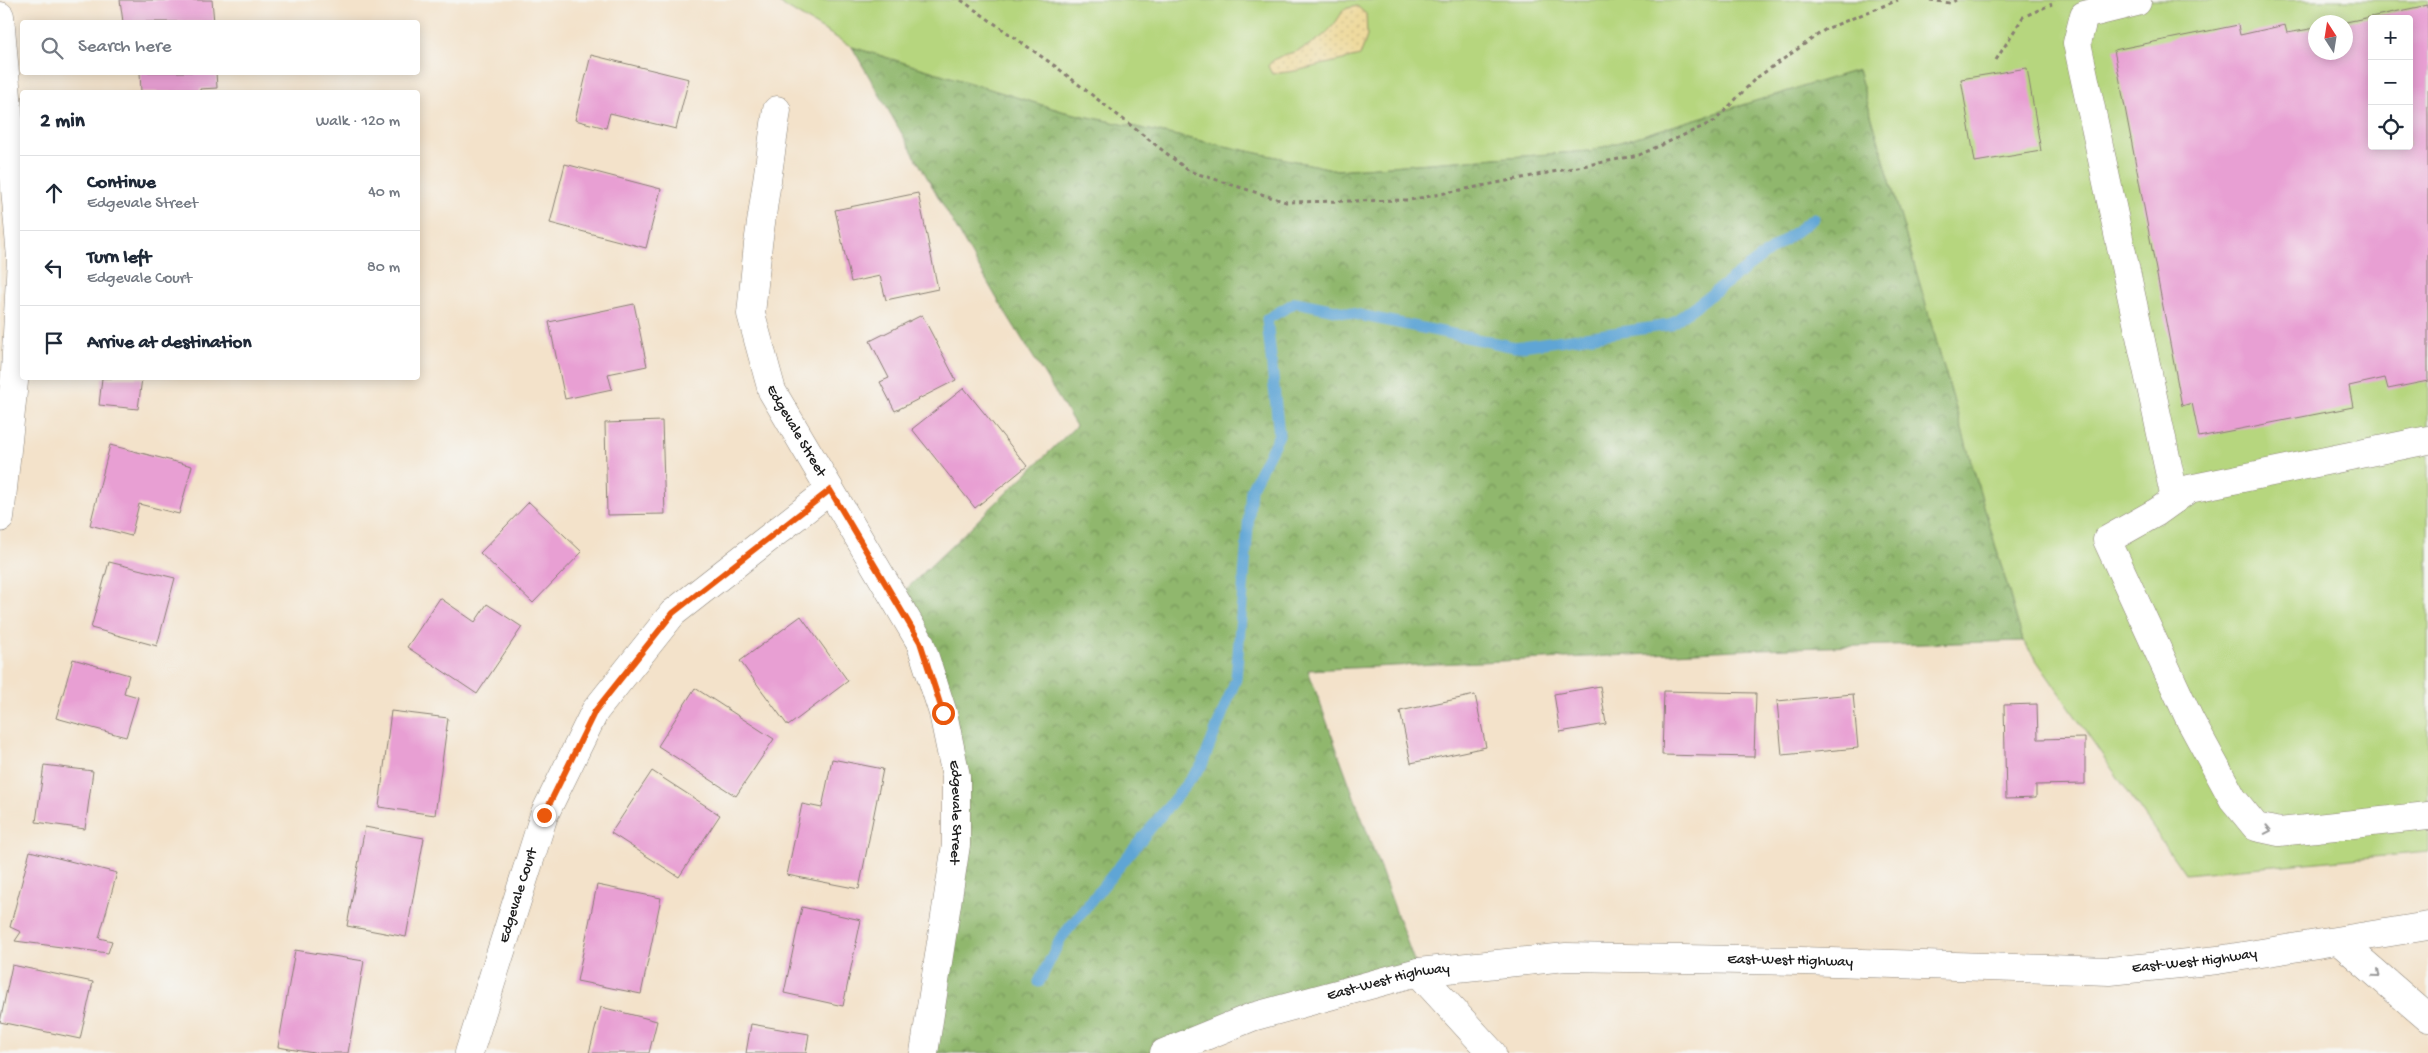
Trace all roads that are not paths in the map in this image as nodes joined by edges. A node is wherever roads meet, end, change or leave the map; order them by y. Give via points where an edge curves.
1 (2137, 2) dead end
2 (0, 16) edge
3 (776, 110) dead end
4 (11, 258) edge
5 (2428, 440) edge
6 (830, 490) junction
7 (2175, 499) junction
8 (0, 518) edge
9 (2428, 816) edge
10 (2428, 926) edge
11 (2340, 942) junction
12 (1418, 972) junction
13 (2428, 1018) edge
14 (469, 1053) edge
15 (924, 1053) edge
16 (1164, 1053) edge
17 (1492, 1053) edge

1 - 7 street via 2084,16 2077,43
2 - 4 street
3 - 6 street, Edgevale Street via 751,314 772,390
4 - 8 street via 15,372
5 - 7 street via 2189,489
6 - 14 street, Edgevale Court via 673,613 595,711 544,815
6 - 15 street, Edgevale Street via 920,642 943,713 956,776 956,845
7 -> 9 street via 2107,540 2190,720 2233,799 2256,827 2279,832
10 - 11 street, East-West Highway
11 - 12 street, East-West Highway via 2218,960 2110,971 1566,956
11 -> 13 street
12 - 16 street, East-West Highway via 1252,1017
12 - 17 street

